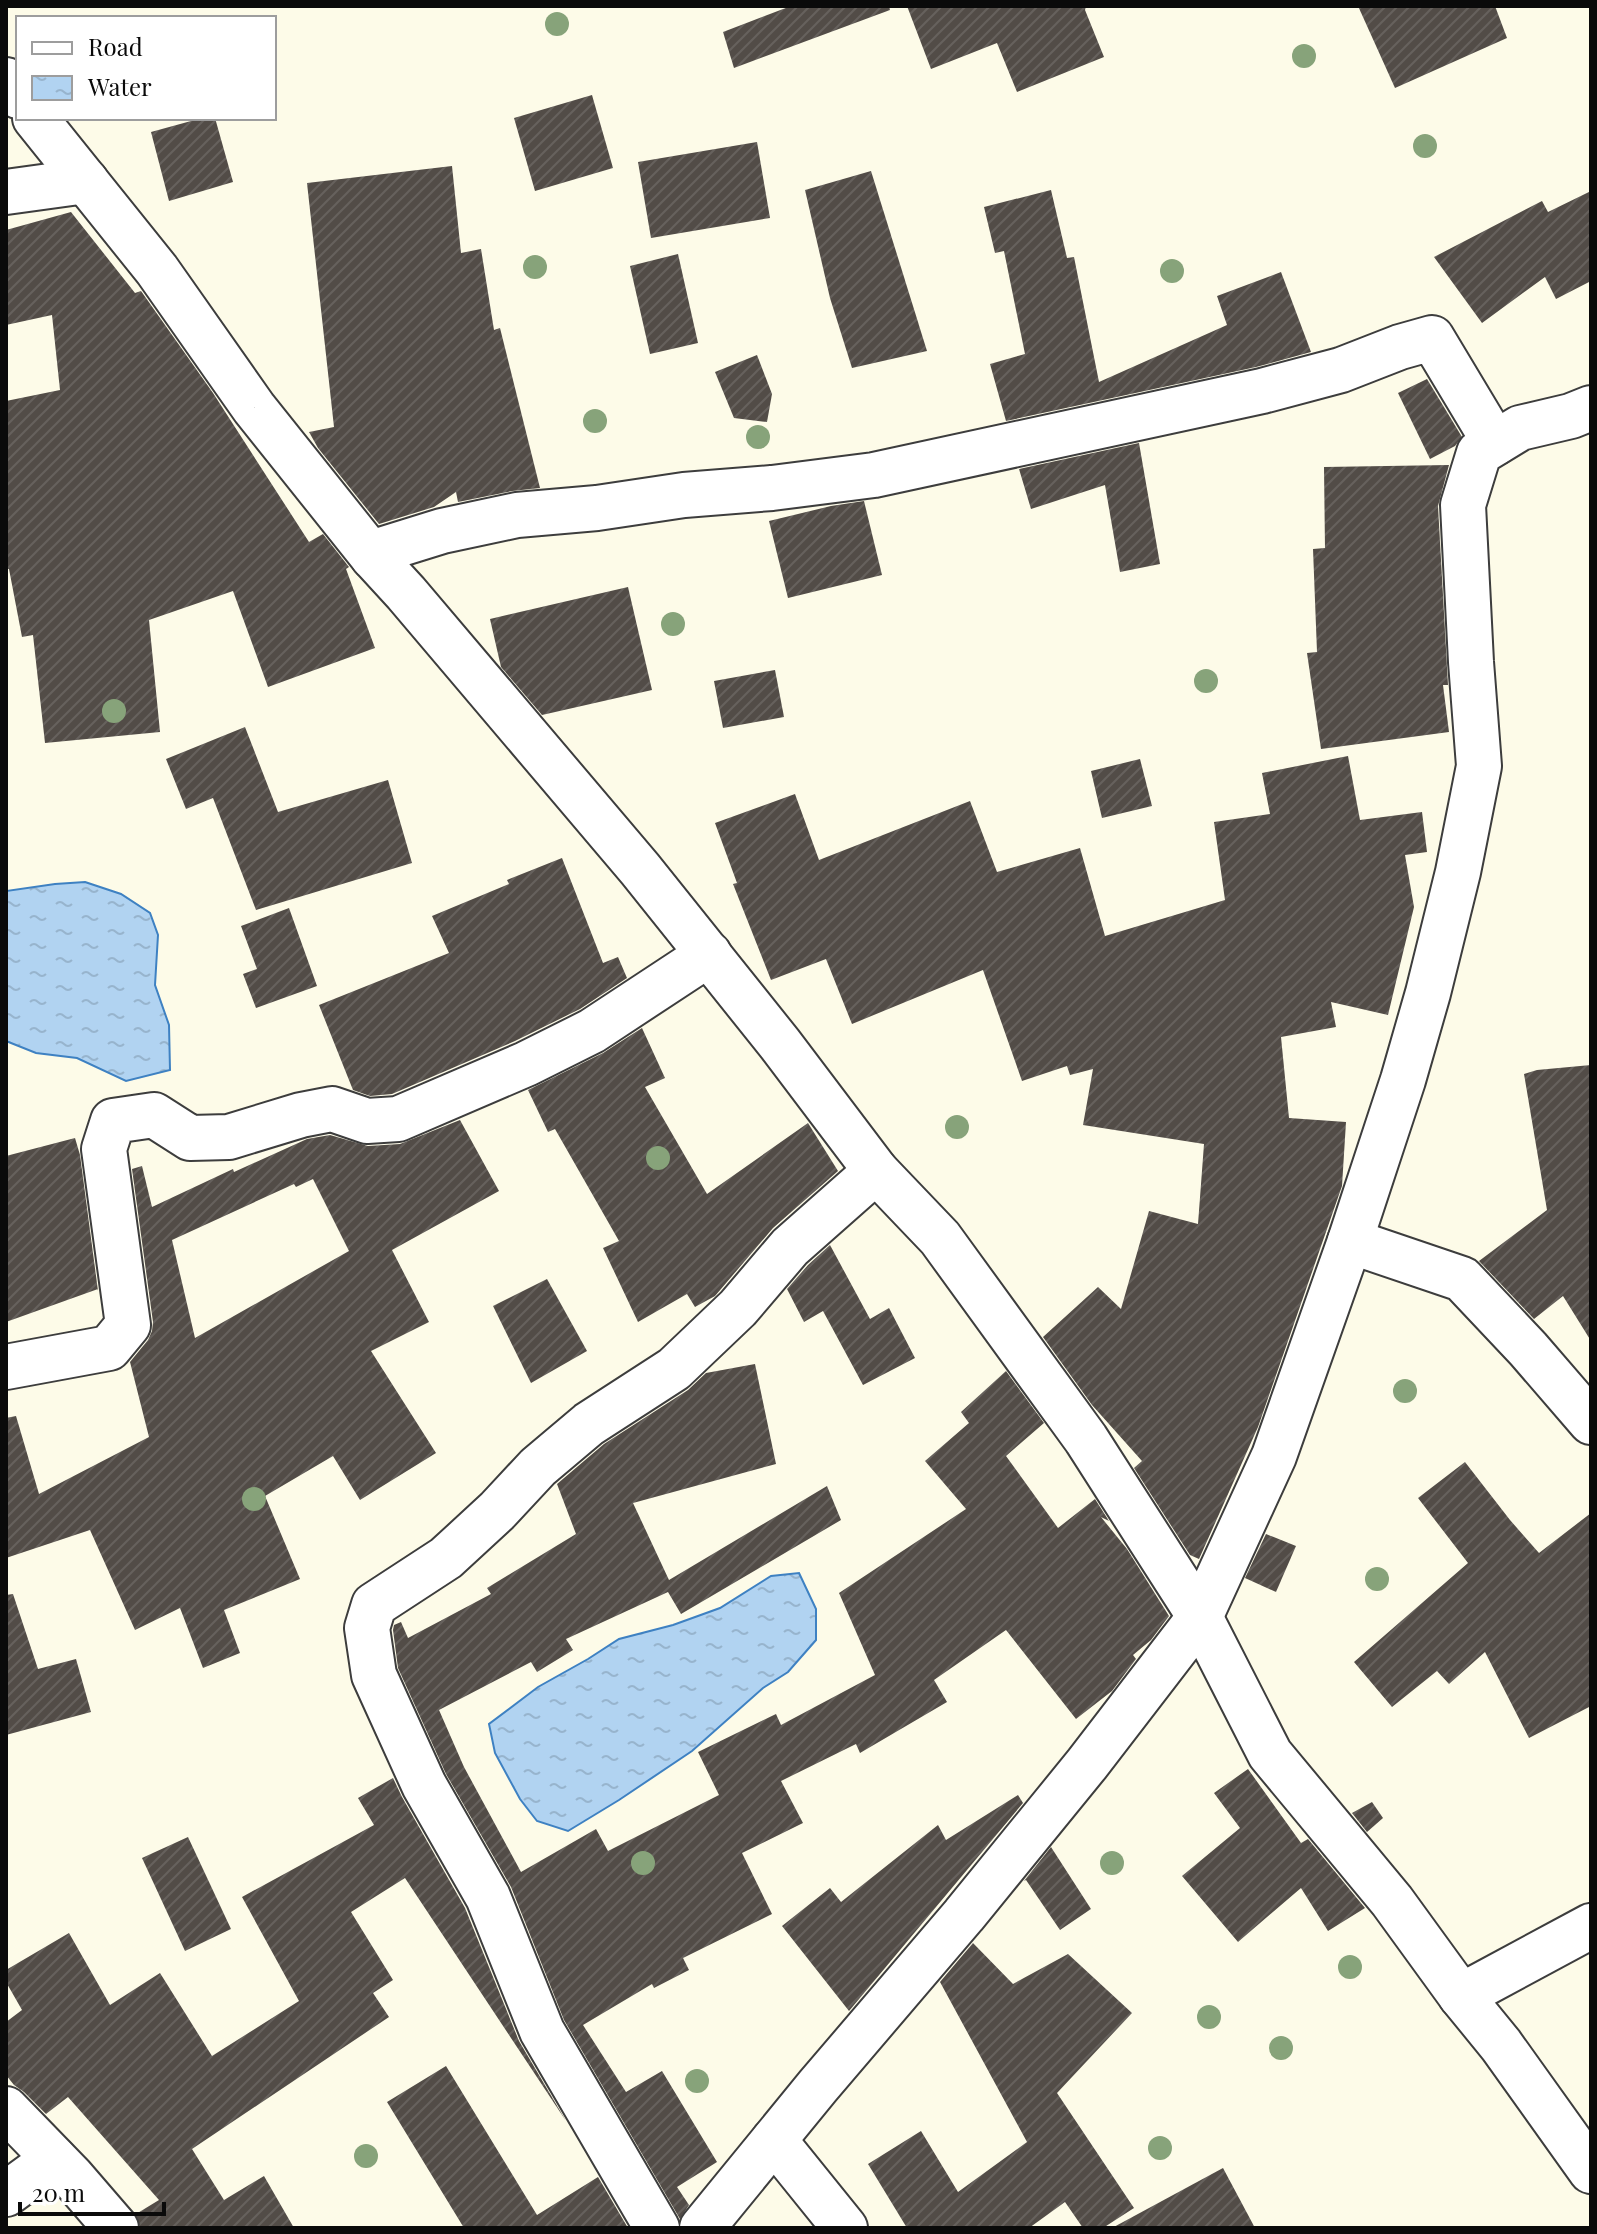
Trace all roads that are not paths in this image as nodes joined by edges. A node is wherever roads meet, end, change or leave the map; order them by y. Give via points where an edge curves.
1 (37, 120) edge
2 (86, 181) junction
3 (6, 192) edge
4 (1591, 408) edge
5 (1495, 443) junction
6 (373, 557) junction
7 (709, 954) junction
8 (876, 1171) junction
9 (1350, 1241) junction
10 (6, 1367) edge
11 (1591, 1422) edge
12 (1200, 1617) junction
13 (1591, 1926) edge
14 (1461, 1996) junction
15 (6, 2109) edge
16 (774, 2140) junction
17 (54, 2159) junction
18 (1591, 2171) edge
19 (6, 2194) edge
20 (116, 2228) edge
21 (657, 2228) edge
22 (702, 2228) edge
23 (845, 2228) edge

1 - 2 street
2 - 3 street
2 - 6 street via 157,270 254,408
4 - 5 street via 1520,428
5 - 6 street via 1432,338 1262,391 874,475 517,515 442,531
5 - 9 street via 1479,453 1463,505 1479,766 1428,993
6 - 7 street
7 - 8 street
7 - 10 street via 592,1031 398,1119 367,1121 332,1109 229,1137 190,1138 154,1115 113,1121 104,1149 128,1325 109,1348
8 - 12 street via 940,1238 1077,1426
8 - 21 street via 790,1247 738,1308 674,1369 589,1424 446,1558 374,1605 367,1628 374,1675 424,1785 488,1897 542,2031
9 - 11 street via 1462,1279
9 - 12 street via 1274,1456
12 - 14 street via 1270,1754 1392,1901
12 - 16 street via 992,1881
13 - 14 street
14 - 18 street
15 - 17 street
16 - 22 street
16 - 23 street
17 - 19 street
17 - 20 street

